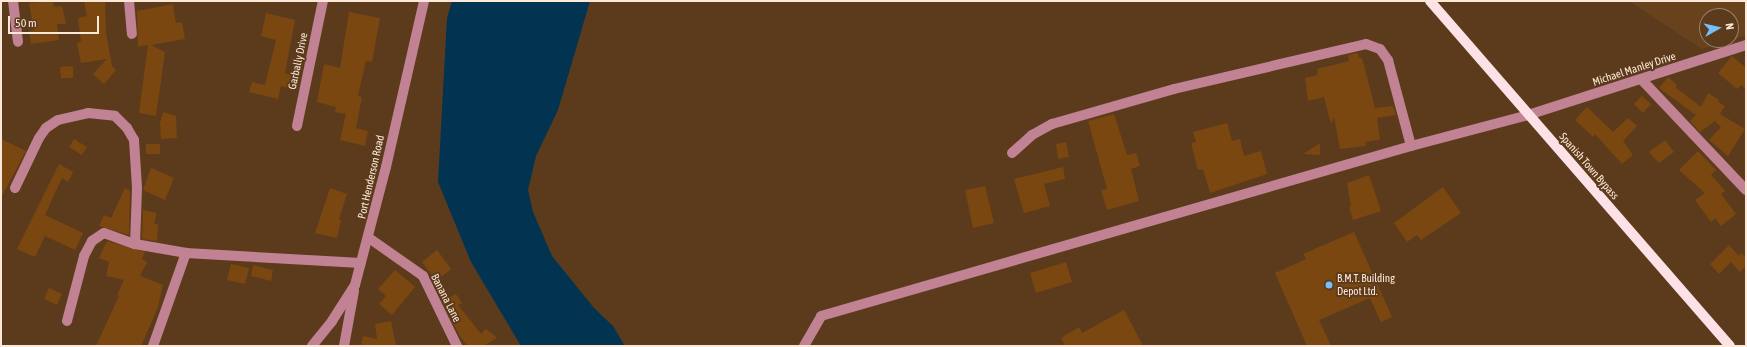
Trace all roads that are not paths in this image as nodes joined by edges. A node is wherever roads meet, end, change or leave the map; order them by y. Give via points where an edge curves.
1 (13, 1) edge
2 (129, 1) edge
3 (323, 1) edge
4 (424, 1) edge
5 (1430, 1) edge
6 (132, 34) dead end
7 (18, 42) dead end
8 (1746, 45) edge
9 (1642, 80) junction
10 (1528, 114) junction
11 (297, 126) dead end
12 (1411, 146) junction
13 (1012, 153) dead end
14 (15, 188) dead end
15 (1746, 190) edge
16 (369, 238) junction
17 (135, 244) junction
18 (186, 253) junction
19 (361, 263) junction
20 (355, 285) junction
21 (67, 321) dead end
22 (153, 346) edge
23 (312, 346) edge
24 (344, 346) edge
25 (457, 346) edge
26 (804, 346) edge
27 (1730, 346) edge

1 - 7 street
2 - 6 street
3 - 11 street, Garbally Drive
4 - 16 street, Port Henderson Road
5 - 10 main road, Spanish Town Bypass
8 - 9 street, Michael Manley Drive
9 - 10 street, Michael Manley Drive
9 - 15 street
10 - 12 street, Michael Manley Drive
10 - 27 main road, Spanish Town Bypass
12 - 13 street via 1388,60 1380,49 1366,44 1174,89 1052,124 1032,135
12 - 26 street, Michael Manley Drive via 821,316
14 - 17 street via 46,128 58,120 88,113 115,116 134,140 137,188
16 - 19 street, Port Henderson Road
16 - 25 street, Banana Lane via 423,276
17 - 18 street
17 - 21 street via 104,233 92,241 84,256
18 - 19 street
18 - 22 street
19 - 20 street, Port Henderson Road
20 - 23 street, Port Henderson Road via 332,322
20 - 24 street

